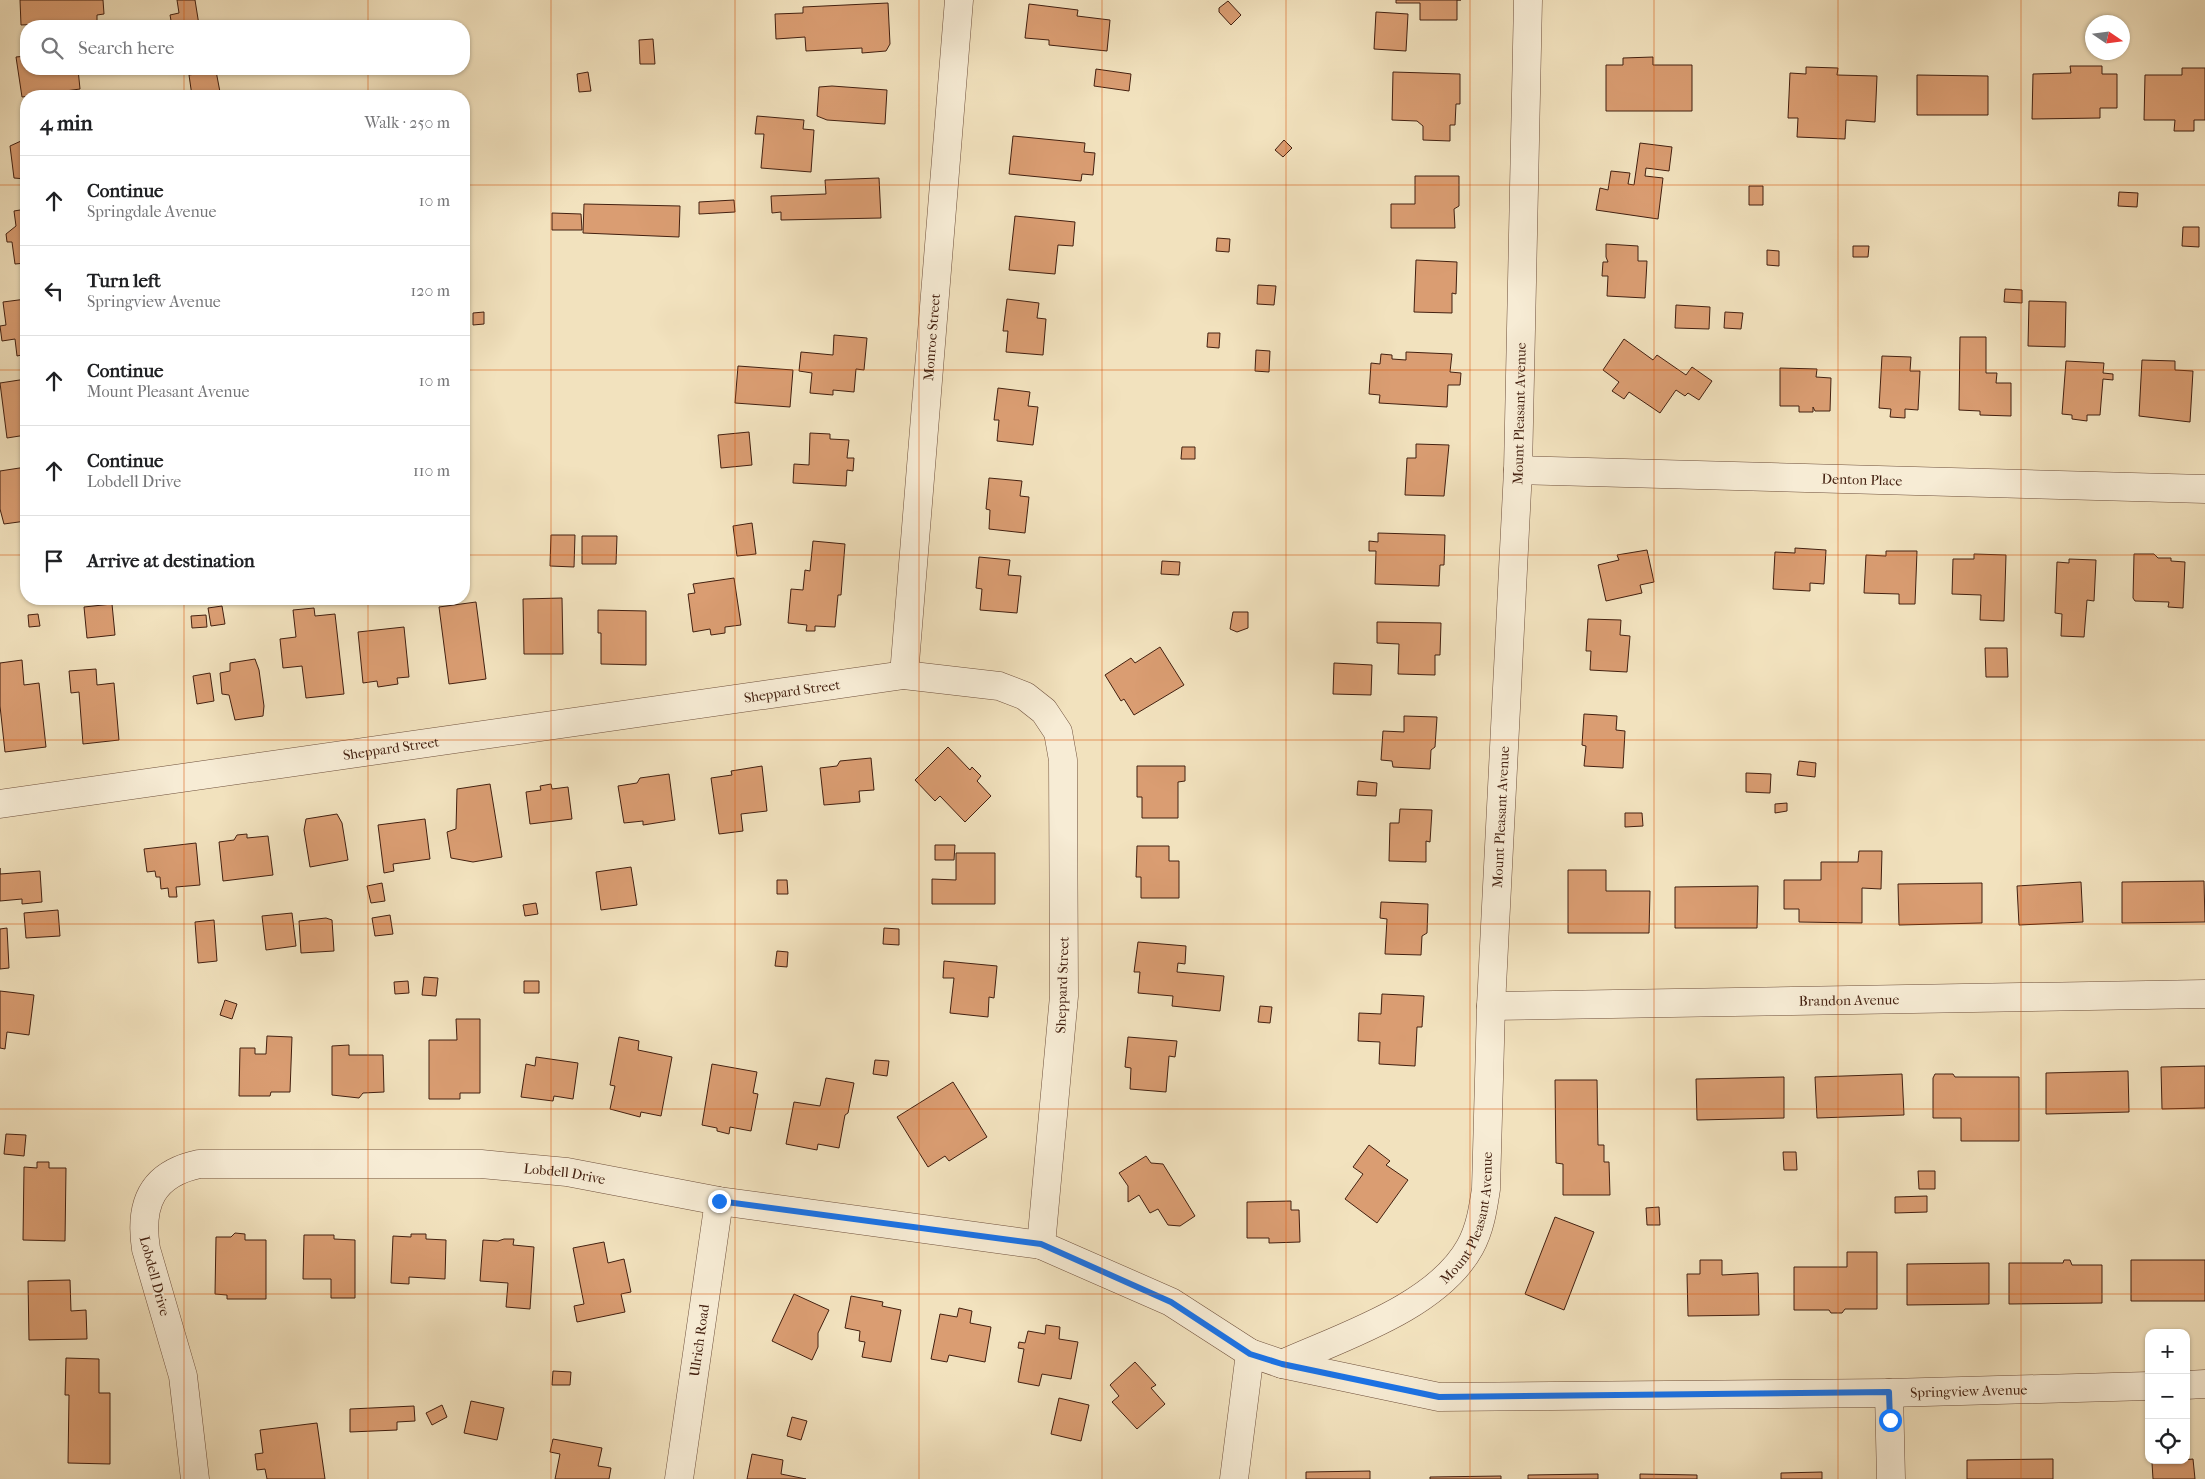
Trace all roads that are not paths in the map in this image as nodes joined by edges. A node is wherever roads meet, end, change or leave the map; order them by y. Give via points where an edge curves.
1 (959, 0) edge
2 (1528, 0) edge
3 (1518, 470) junction
4 (2205, 489) edge
5 (904, 675) junction
6 (0, 804) edge
7 (2205, 994) edge
8 (1492, 1006) junction
9 (719, 1201) junction
10 (1041, 1244) junction
11 (1250, 1354) junction
12 (1282, 1364) junction
13 (2205, 1384) edge
14 (2190, 1385) edge
15 (2145, 1386) edge
16 (1889, 1392) junction
17 (195, 1479) edge
18 (678, 1479) edge
19 (1234, 1479) edge
20 (1891, 1479) edge

1 - 5 street, Monroe Street
2 - 3 street, Mount Pleasant Avenue
3 - 4 street, Denton Place
3 - 8 street, Mount Pleasant Avenue
5 - 6 street, Sheppard Street
5 - 10 street, Sheppard Street via 998,686 1025,696 1044,711 1058,732 1063,760 1064,996
7 - 8 street, Brandon Avenue
8 - 12 street, Mount Pleasant Avenue via 1486,1189 1482,1215 1471,1246 1455,1269 1426,1294 1389,1315
9 - 10 street, Lobdell Drive
9 - 17 street, Lobdell Drive via 567,1172 481,1164 198,1164 171,1173 150,1195 143,1229 182,1376
9 - 18 street, Ulrich Road
10 - 11 street, Lobdell Drive via 1171,1302
11 - 12 street
11 - 19 street
12 - 16 street, Springview Avenue via 1439,1397
13 - 14 street
15 - 16 street, Springview Avenue
16 - 20 street

